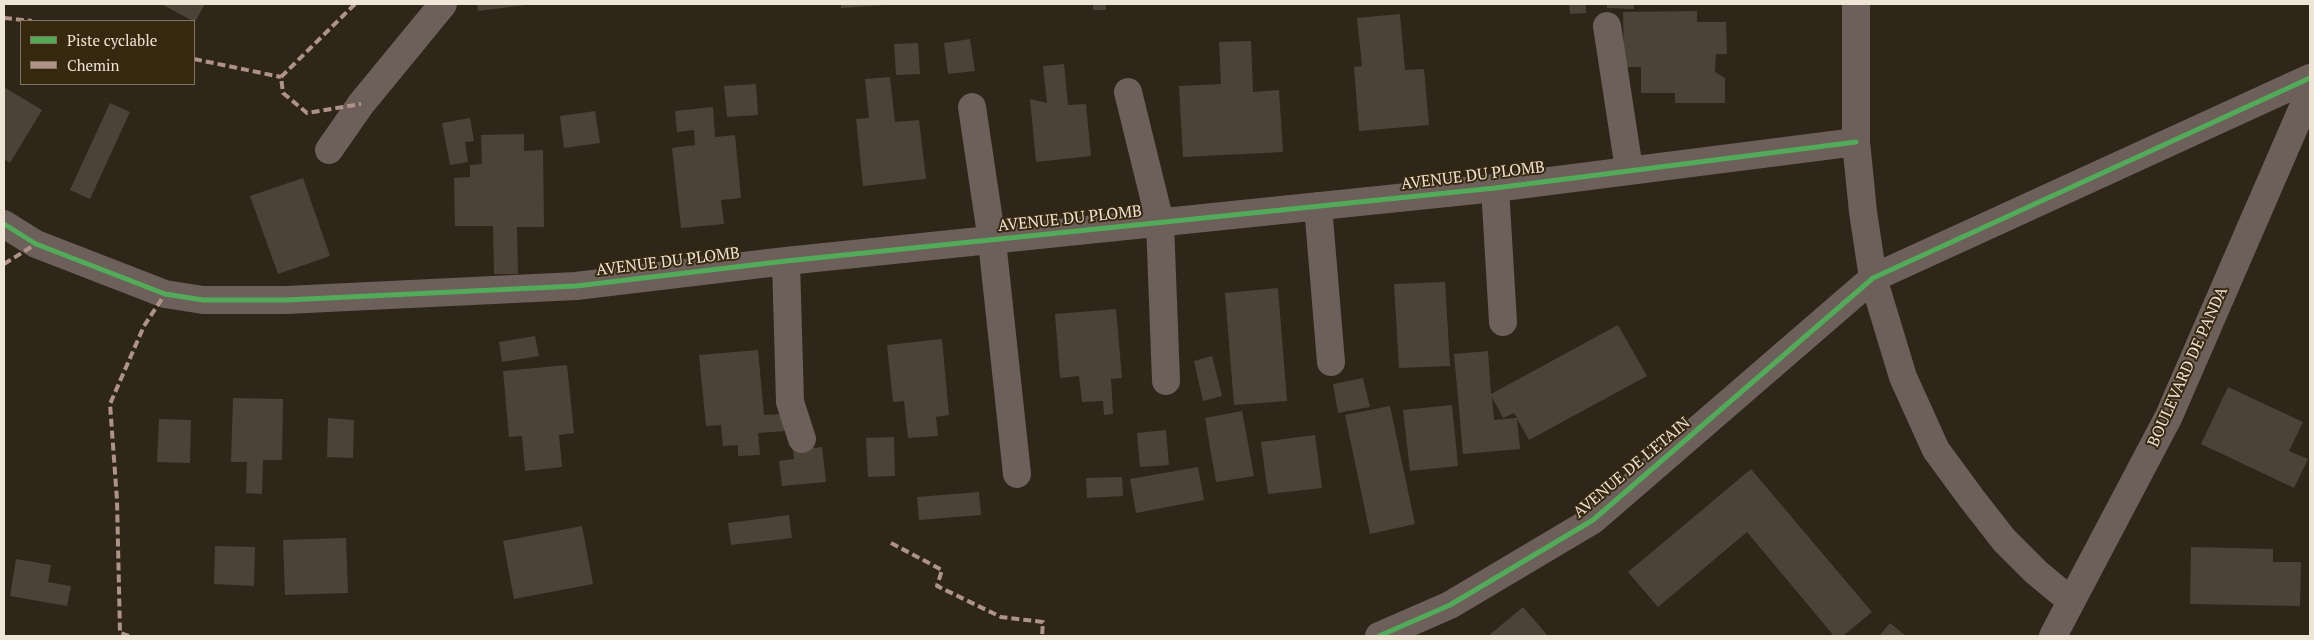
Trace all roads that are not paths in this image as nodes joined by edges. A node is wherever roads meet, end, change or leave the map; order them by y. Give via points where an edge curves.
1 (443, 4) edge
2 (1856, 4) edge
3 (1607, 26) dead end
4 (2310, 78) edge
5 (2310, 90) edge
6 (1128, 92) dead end
7 (972, 107) dead end
8 (1856, 142) junction
9 (329, 150) dead end
10 (1629, 169) junction
11 (1494, 188) junction
12 (1318, 206) junction
13 (1160, 222) junction
14 (4, 224) edge
15 (992, 241) junction
16 (786, 261) junction
17 (1873, 278) junction
18 (1503, 322) dead end
19 (1332, 362) dead end
20 (1166, 381) dead end
21 (802, 439) dead end
22 (1017, 474) dead end
23 (2071, 600) junction
24 (1380, 636) edge
25 (2053, 636) edge

1 - 9 street via 361,104
2 - 8 street
3 - 10 street
4 - 17 street, AVENUE DE L'ETAIN
5 - 23 street, BOULEVARD DE PANDA via 2169,416
6 - 13 street
7 - 15 street
8 - 10 street, AVENUE DU PLOMB
8 - 17 street
10 - 11 street, AVENUE DU PLOMB
11 - 12 street, AVENUE DU PLOMB
11 - 18 street
12 - 13 street, AVENUE DU PLOMB
12 - 19 street
13 - 15 street, AVENUE DU PLOMB
13 - 20 street
14 - 16 street, AVENUE DU PLOMB via 36,244 165,294 203,300 286,300 576,286
15 - 16 street, AVENUE DU PLOMB
15 - 22 street
16 - 21 street via 790,402
17 - 23 street via 1903,377 1936,450 2004,540
17 - 24 street, AVENUE DE L'ETAIN via 1593,520 1450,605
23 - 25 street, BOULEVARD DE PANDA

